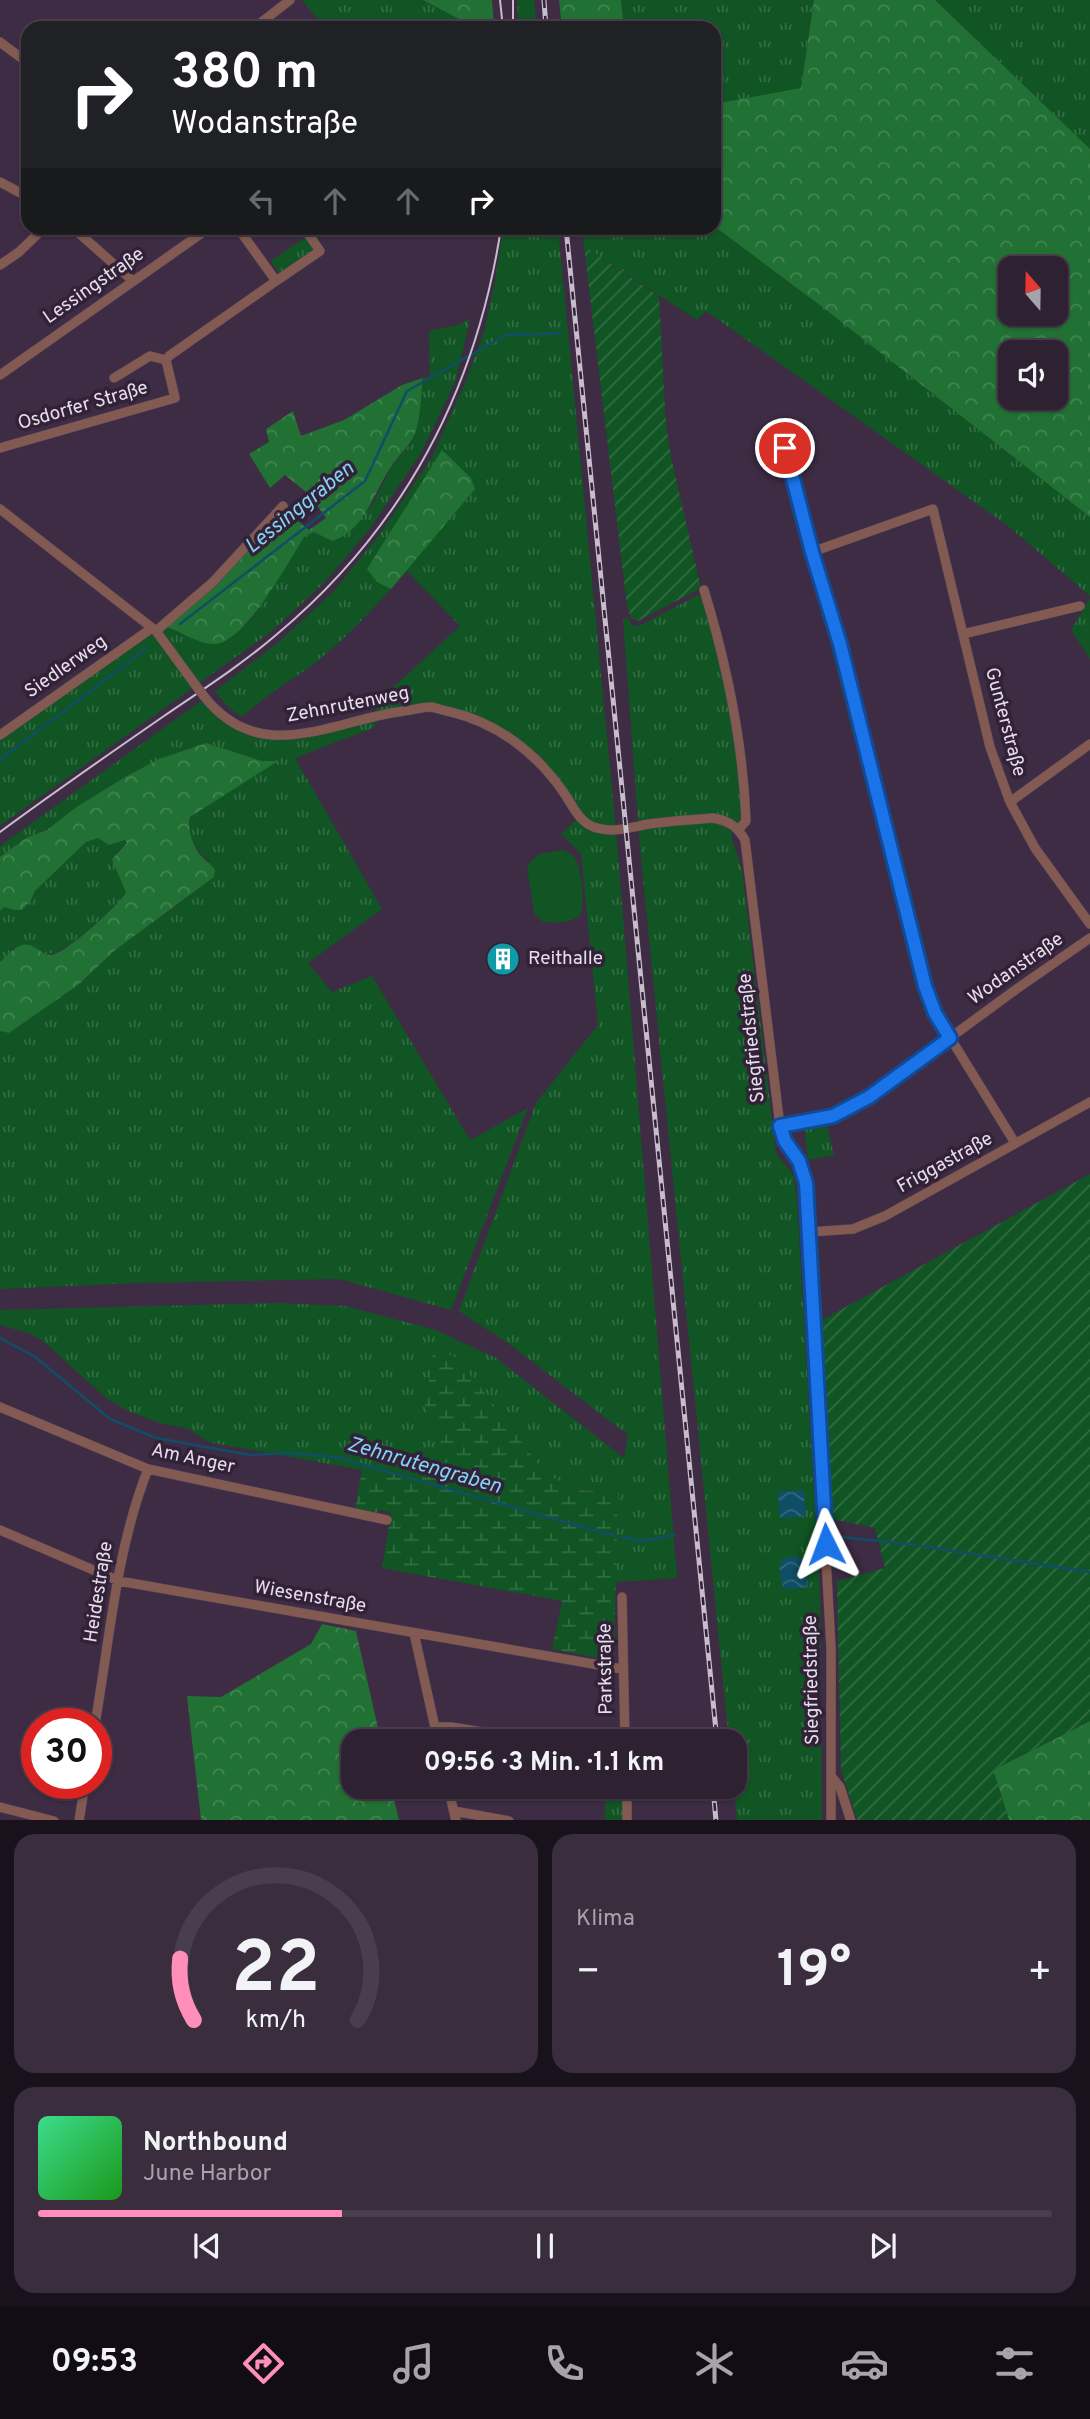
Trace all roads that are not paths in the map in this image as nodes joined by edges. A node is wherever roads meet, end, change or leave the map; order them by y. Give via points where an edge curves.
1 (290, 0) edge
2 (263, 21) edge
3 (0, 42) edge
4 (21, 58) edge
5 (0, 182) edge
6 (21, 193) edge
7 (37, 235) edge
8 (81, 235) edge
9 (199, 235) edge
10 (243, 235) edge
11 (309, 235) dead end
12 (0, 265) edge
13 (133, 281) junction
14 (276, 281) junction
15 (166, 360) junction
16 (0, 375) edge
17 (114, 378) dead end
18 (780, 428) dead end
19 (0, 448) edge
20 (282, 506) dead end
21 (0, 509) edge
22 (812, 552) junction
23 (704, 590) dead end
24 (1080, 606) dead end
25 (154, 629) junction
26 (963, 634) junction
27 (0, 735) edge
28 (1090, 744) edge
29 (1010, 802) junction
30 (739, 829) junction
31 (1090, 924) edge
32 (1090, 938) edge
33 (950, 1038) junction
34 (1090, 1102) edge
35 (780, 1126) junction
36 (1015, 1143) junction
37 (809, 1232) junction
38 (0, 1407) edge
39 (148, 1469) junction
40 (387, 1520) dead end
41 (0, 1530) edge
42 (118, 1581) junction
43 (622, 1597) dead end
44 (414, 1633) junction
45 (622, 1670) junction
46 (98, 1708) edge
47 (435, 1727) joint
48 (464, 1729) edge
49 (624, 1729) edge
50 (831, 1776) junction
51 (82, 1799) edge
52 (626, 1799) edge
53 (0, 1807) edge
54 (455, 1816) edge
55 (50, 1820) edge
56 (79, 1820) edge
57 (498, 1820) edge
58 (627, 1820) edge
59 (831, 1820) edge
60 (851, 1820) edge

1 - 2 street
3 - 4 street
5 - 6 street
7 - 12 street
8 - 13 street
9 - 13 street, Lessingstraße
10 - 14 street
11 - 14 street via 320,251
13 - 16 street, Lessingstraße
14 - 15 street
15 - 17 street via 150,356
15 - 19 street, Osdorfer Straße via 175,398
18 - 22 street
20 - 25 street, Siedlerweg via 213,582
21 - 25 street, Zehnrutenweg
22 - 26 street, Gunterstraße via 933,509
22 - 33 street via 843,657 925,986
23 - 30 street, Siegfriedstraße via 736,717 746,821
24 - 26 street
25 - 27 street, Siedlerweg
25 - 30 street, Zehnrutenweg via 215,709 249,730 279,736 307,734 378,714 431,707 469,716 505,733 535,758 579,817 593,828 616,830 713,818
26 - 29 street, Gunterstraße via 990,747
28 - 29 street
29 - 31 street, Gunterstraße via 1035,848
30 - 35 street, Siegfriedstraße via 748,853
32 - 33 street, Wodanstraße
33 - 35 street, Wodanstraße via 869,1097 833,1116
33 - 36 street
34 - 36 street, Friggastraße
35 - 37 street, Siegfriedstraße via 806,1183
36 - 37 street, Friggastraße via 885,1216 853,1229
37 - 50 street, Siegfriedstraße via 831,1648
38 - 39 street, Am Anger
39 - 40 street, Am Anger
39 - 42 street, Heidestraße via 129,1521
41 - 42 street, Wiesenstraße
42 - 44 street, Wiesenstraße
42 - 46 street, Heidestraße
43 - 45 street, Parkstraße
44 - 45 street, Wiesenstraße
44 - 47 street
45 - 49 street, Parkstraße
47 - 48 street
50 - 59 street, Siegfriedstraße
50 - 60 street via 840,1787
51 - 56 street
52 - 58 street
53 - 55 street
54 - 57 street

